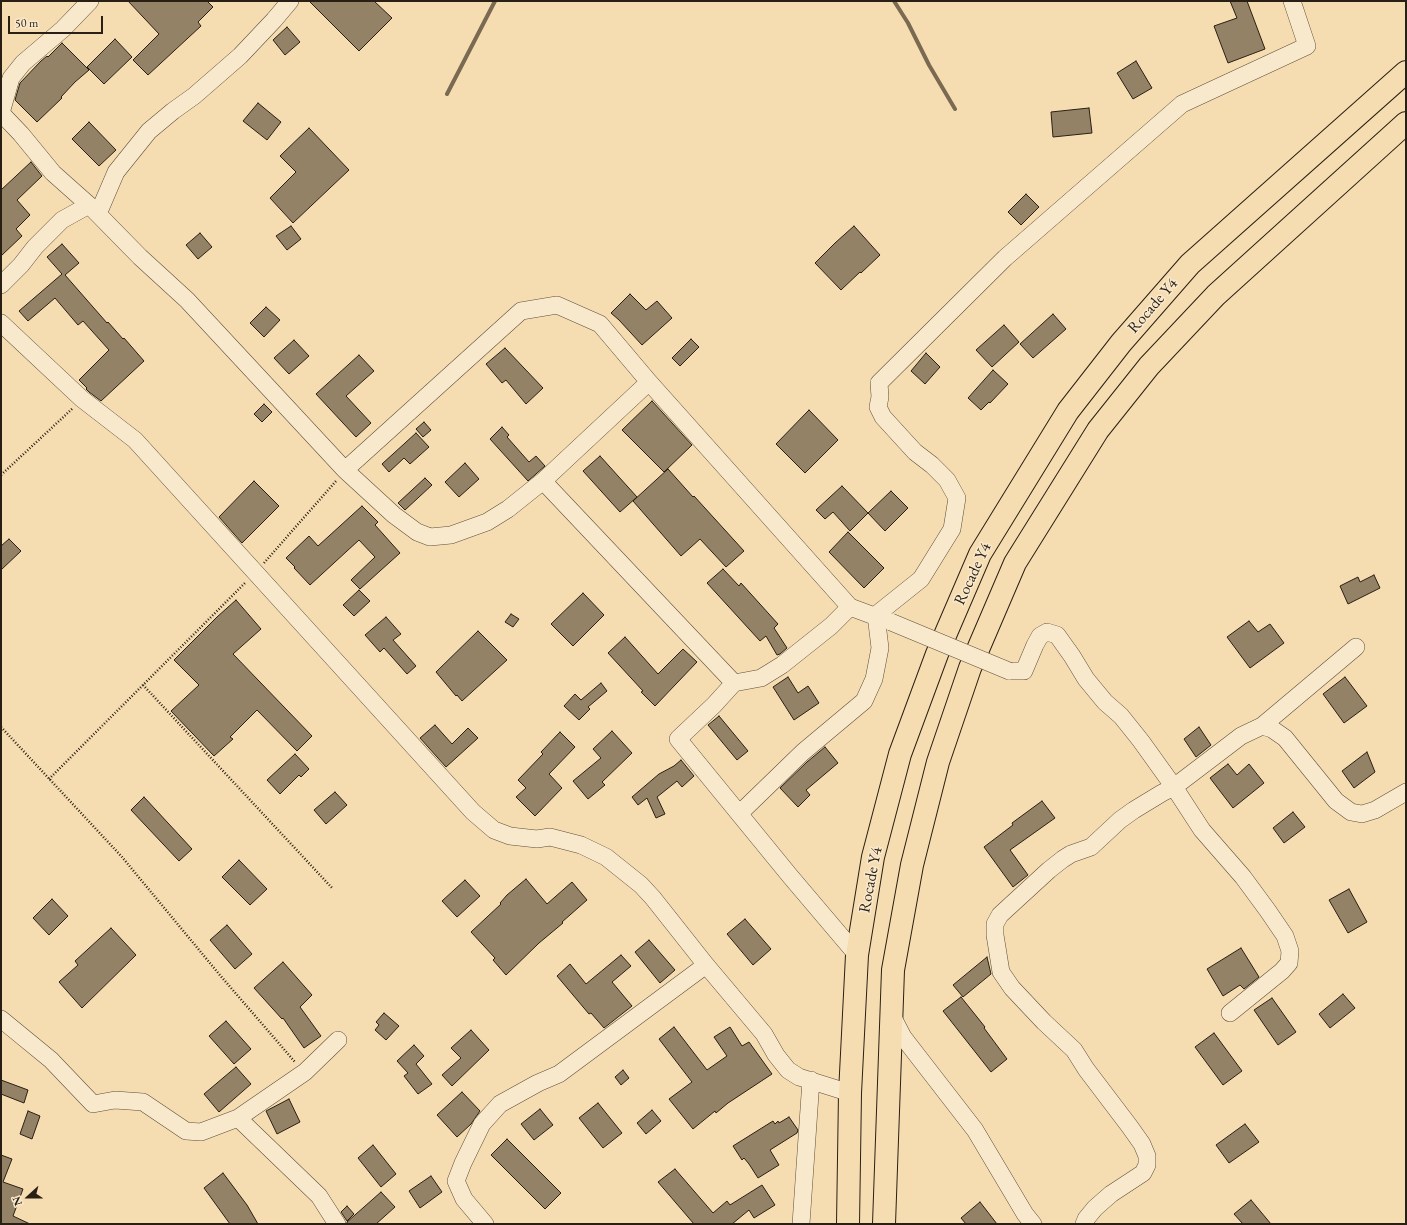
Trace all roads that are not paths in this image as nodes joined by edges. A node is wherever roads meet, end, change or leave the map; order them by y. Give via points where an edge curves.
1 (90, 1) edge
2 (290, 1) edge
3 (1292, 1) edge
4 (1406, 72) edge
5 (1, 113) edge
6 (1406, 123) edge
7 (93, 210) junction
8 (1, 285) edge
9 (1, 323) edge
10 (649, 382) junction
11 (345, 470) junction
12 (543, 481) junction
13 (850, 607) junction
14 (884, 619) junction
15 (1356, 647) dead end
16 (734, 683) junction
17 (1262, 726) junction
18 (1174, 787) junction
19 (1406, 792) edge
20 (740, 813) junction
21 (857, 955) junction
22 (706, 965) junction
23 (1230, 1013) dead end
24 (891, 1014) junction
25 (1, 1019) edge
26 (338, 1040) dead end
27 (811, 1080) junction
28 (850, 1093) junction
29 (238, 1118) junction
30 (337, 1224) edge
31 (485, 1224) edge
32 (801, 1224) edge
33 (848, 1224) edge
34 (884, 1224) edge
35 (1033, 1224) edge
36 (1084, 1224) edge

1 - 5 street via 63,29 23,63 11,78
2 - 7 street via 240,56 149,131 116,172
3 - 14 street via 1307,46 1182,104 1005,258 878,383 878,407 883,417 915,452 947,480 957,498 952,529 920,579
4 - 21 highway, Rocade Y4 via 1190,264 1120,343 1068,411 980,554 937,654 900,754 873,858
5 - 7 street via 52,173
6 - 24 highway via 1216,295 1149,366 1098,430 1015,564 970,668 938,762 910,873 893,970
7 - 8 street via 62,220
7 - 11 street via 187,300
9 - 22 street via 82,400 135,440 482,821 494,830 510,836 537,839 550,837 581,845 606,857 641,885
10 - 11 street via 600,324 557,305 521,311
10 - 12 street
10 - 13 street
11 - 12 street via 394,515 430,538 451,535 487,522
12 - 16 street
13 - 14 street
13 - 16 street via 782,666 761,678
14 - 18 street, bridge via 1009,671 1024,671 1040,636 1047,632 1057,635 1086,679 1141,740
14 - 20 street via 874,679 864,701 803,752
15 - 17 street
16 - 20 street via 678,739
17 - 18 street via 1241,736
17 - 19 street via 1285,738 1336,801 1351,812 1368,812
18 - 23 street via 1202,830 1243,877 1268,911 1285,936 1290,951 1289,963 1282,972
18 - 36 street via 1129,813 1090,847 1071,854 1050,870 1000,914 995,924 1001,972 1039,1017 1074,1050 1142,1144 1147,1156 1147,1165 1143,1173 1095,1208
20 - 21 street
21 - 28 highway, Rocade Y4
22 - 27 street via 764,1034 788,1070 799,1077
22 - 31 street via 559,1074 500,1104 482,1124 456,1181 464,1198
24 - 34 highway
24 - 35 street via 903,1037 975,1130
25 - 29 street via 51,1060 93,1104 115,1100 143,1102 186,1130 201,1132
26 - 29 street via 304,1072
27 - 28 street
27 - 32 street
28 - 33 highway, Rocade Y4
29 - 30 street via 319,1196

